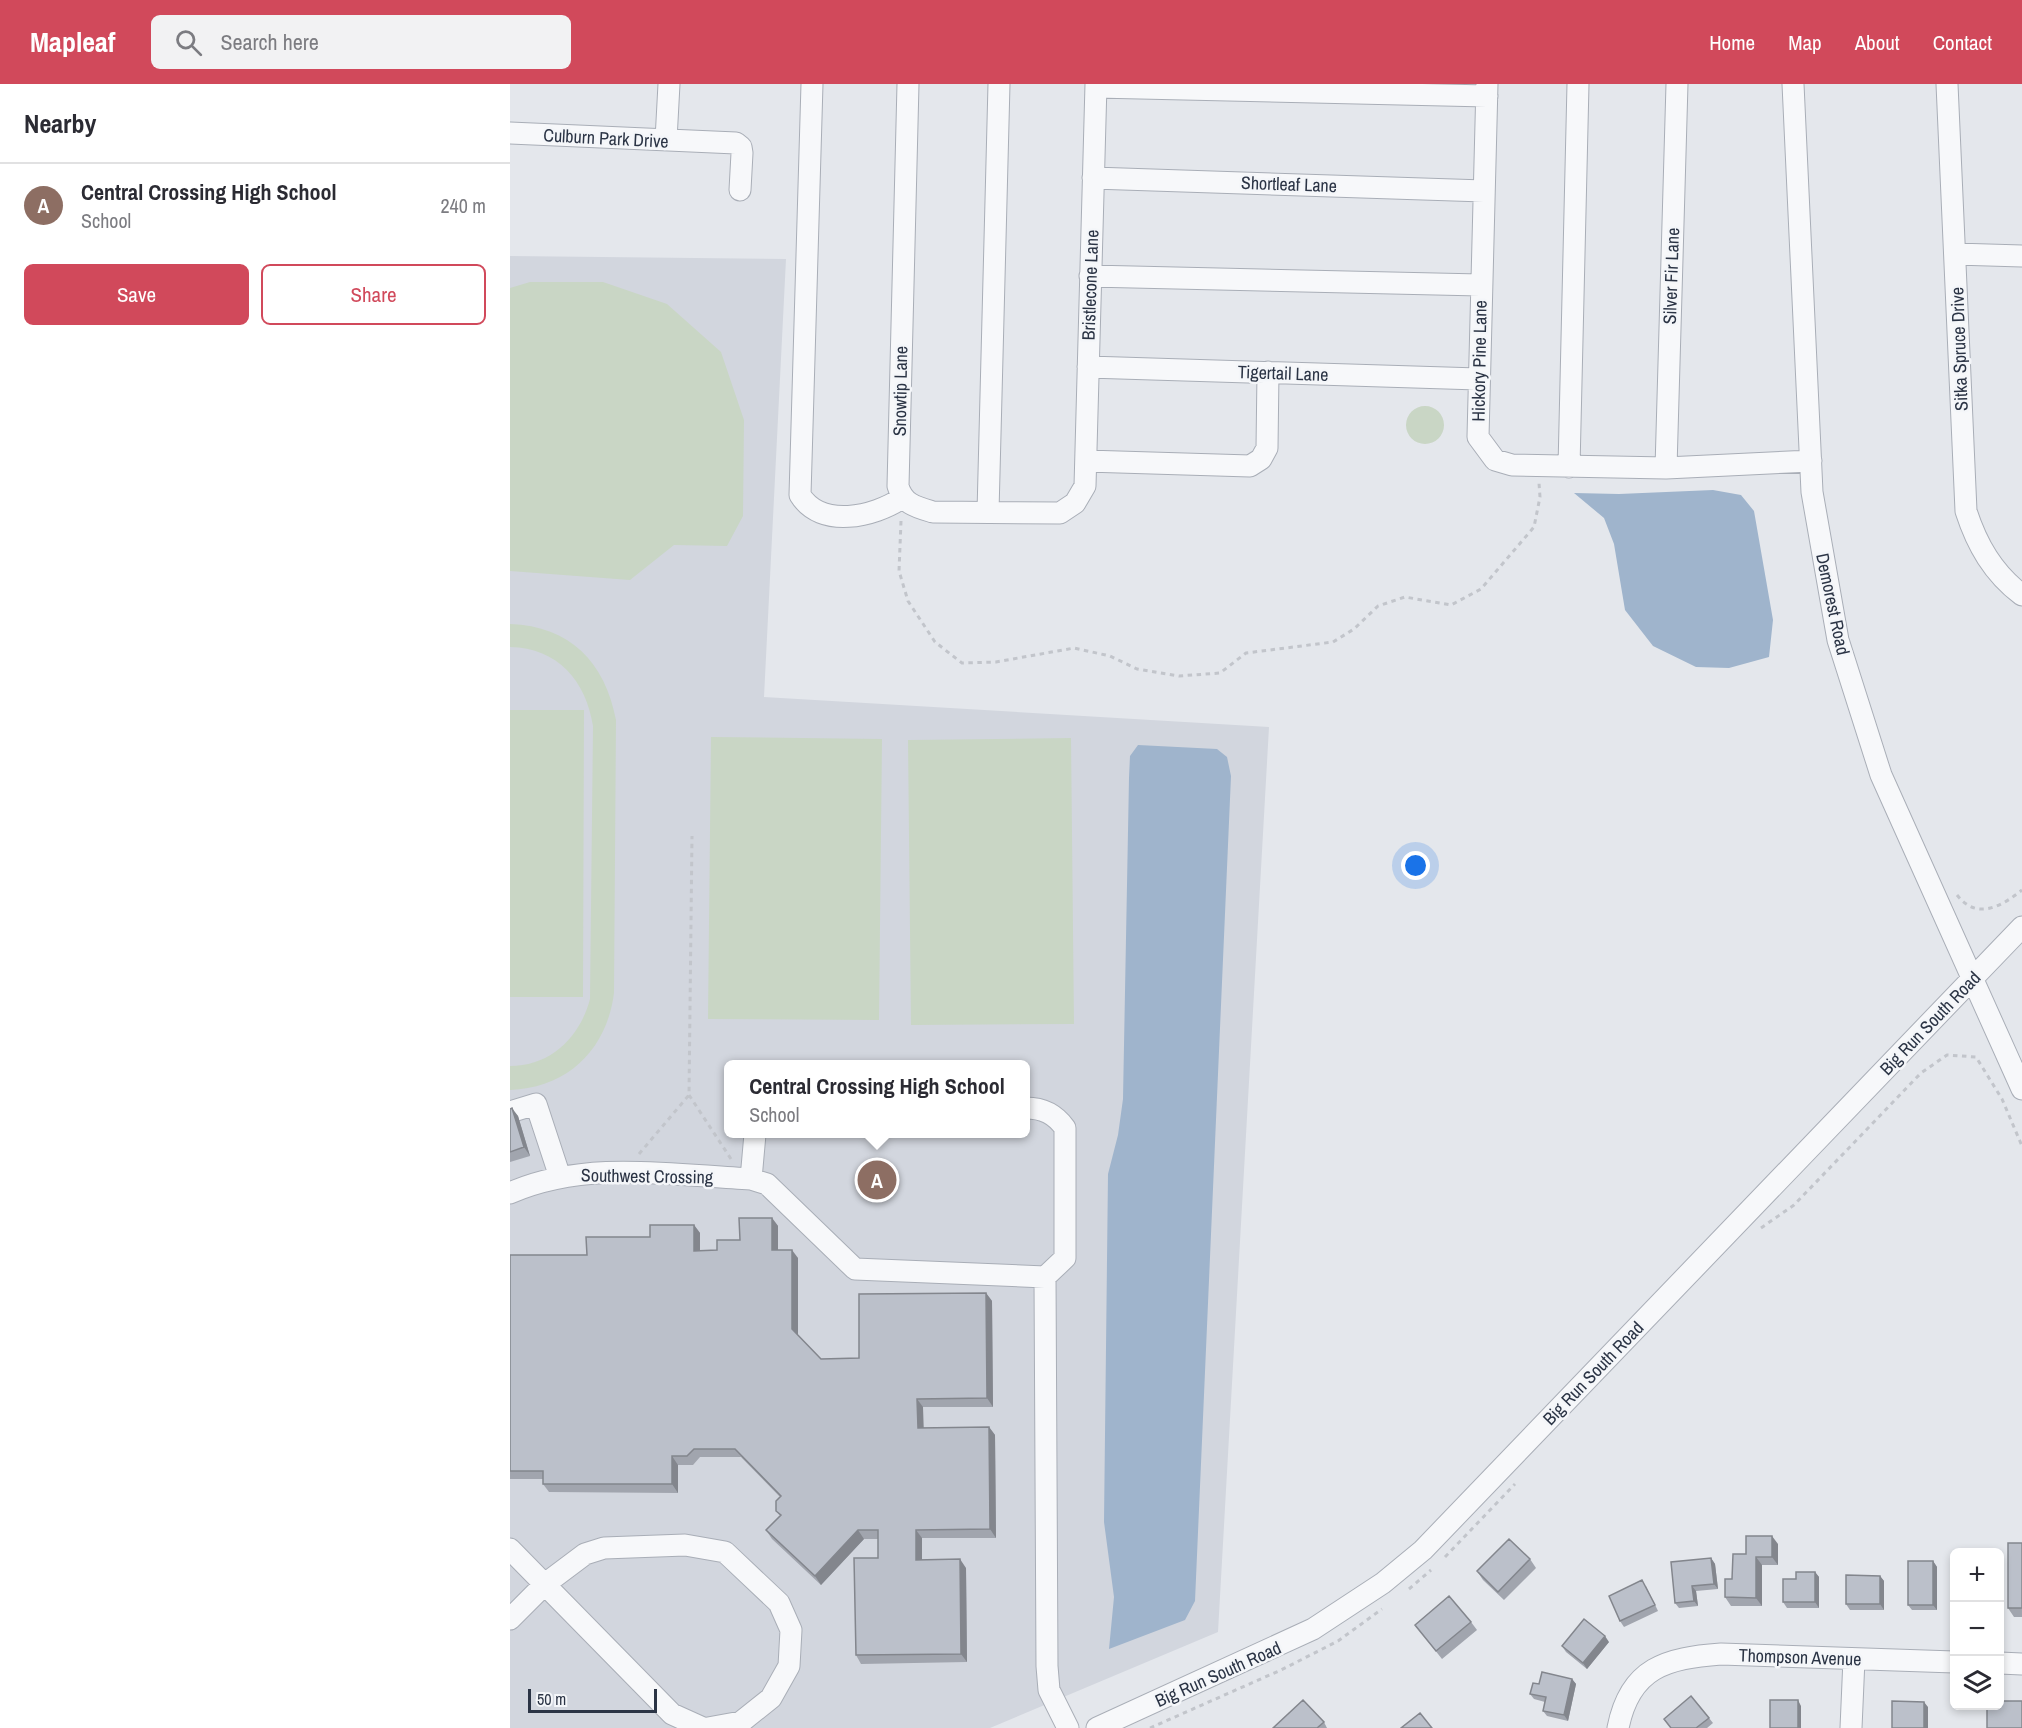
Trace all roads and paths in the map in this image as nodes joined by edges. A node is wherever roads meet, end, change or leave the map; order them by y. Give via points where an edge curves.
1 (669, 84) edge
2 (812, 84) edge
3 (908, 84) edge
4 (999, 84) edge
5 (1578, 84) edge
6 (1677, 84) edge
7 (1793, 84) edge
8 (1947, 84) edge
9 (1096, 86) edge
10 (1487, 90) edge
11 (510, 133) edge
12 (666, 140) junction
13 (1093, 178) junction
14 (740, 190) dead end
15 (1484, 191) junction
16 (1955, 254) junction
17 (2022, 256) edge
18 (1090, 276) junction
19 (1480, 285) junction
20 (1088, 367) junction
21 (1268, 372) junction
22 (1478, 379) junction
23 (1086, 460) junction
24 (1811, 460) junction
25 (1538, 466) junction
26 (1569, 466) junction
27 (1666, 468) junction
28 (902, 498) junction
29 (988, 512) junction
30 (2022, 595) edge
31 (692, 836) dead end
32 (1952, 888) dead end
33 (2022, 890) edge
34 (2022, 927) edge
35 (1972, 979) junction
36 (2022, 1089) edge
37 (689, 1095) junction
38 (1030, 1108) edge
39 (510, 1112) edge
40 (755, 1138) edge
41 (731, 1159) dead end
42 (634, 1160) dead end
43 (560, 1177) junction
44 (751, 1179) junction
45 (510, 1193) edge
46 (1045, 1277) junction
47 (510, 1549) edge
48 (545, 1584) junction
49 (510, 1619) edge
50 (1854, 1659) junction
51 (1950, 1662) edge
52 (2004, 1663) edge
53 (2022, 1664) edge
54 (703, 1728) edge
55 (708, 1728) edge
56 (1068, 1728) edge
57 (1097, 1728) edge
58 (1618, 1728) edge
59 (1851, 1728) edge

1 - 12 street
2 - 28 street via 800,495 806,505 821,513 845,516 876,512
3 - 28 street, Snowtip Lane via 898,486
4 - 29 street
5 - 26 street
6 - 27 street, Silver Fir Lane
7 - 24 street, Demorest Road
8 - 16 street, Sitka Spruce Drive
9 - 10 street
9 - 13 street, Bristlecone Lane
10 - 15 street, Hickory Pine Lane
11 - 12 street, Culburn Park Drive
12 - 14 street, Culburn Park Drive via 736,143 741,147
13 - 15 street, Shortleaf Lane
13 - 18 street, Bristlecone Lane
15 - 19 street, Hickory Pine Lane
16 - 17 street
16 - 30 street, Sitka Spruce Drive via 1966,511 1986,557 2003,580
18 - 19 street
18 - 20 street, Bristlecone Lane
19 - 22 street, Hickory Pine Lane
20 - 21 street, Tigertail Lane
20 - 23 street, Bristlecone Lane
21 - 22 street, Tigertail Lane
21 - 23 street via 1267,448 1261,459 1250,466
22 - 25 street, Hickory Pine Lane via 1478,437 1484,448 1495,460
23 - 29 street, Bristlecone Lane via 1085,486 1075,503 1060,513
24 - 27 street, Hickory Pine Lane
24 - 35 street, Demorest Road via 1812,492 1838,640 1881,775
25 - 26 street, Hickory Pine Lane
25 - 28 path via 1540,497 1534,527 1481,589 1451,605 1405,597 1378,606 1333,642 1246,653 1220,673 1179,676 1137,669 1110,656 1074,648 996,662 962,663 935,642 908,601 899,571
26 - 27 street, Hickory Pine Lane
28 - 29 street via 933,512
31 - 37 path
32 - 33 path via 1963,903 1975,909 1992,909
34 - 35 street, Big Run South Road
35 - 36 street, Demorest Road
35 - 57 street, Big Run South Road via 1423,1550 1374,1589 1313,1629
37 - 41 path
37 - 42 path
38 - 46 street via 1056,1117 1065,1128 1065,1258
39 - 43 street via 536,1104
40 - 44 street
43 - 44 street, Southwest Crossing via 634,1173
43 - 45 street, Southwest Crossing via 534,1182
44 - 46 street via 767,1184 855,1269
46 - 56 street via 1047,1666 1049,1690
47 - 48 street
48 - 49 street
48 - 54 street via 672,1714
48 - 55 street via 579,1556 604,1548 685,1545 725,1552 779,1603 791,1630 789,1666 771,1698 741,1722
50 - 51 street, Thompson Avenue
50 - 58 street, Thompson Avenue via 1722,1654 1683,1657 1648,1673 1624,1707
50 - 59 street
52 - 53 street

